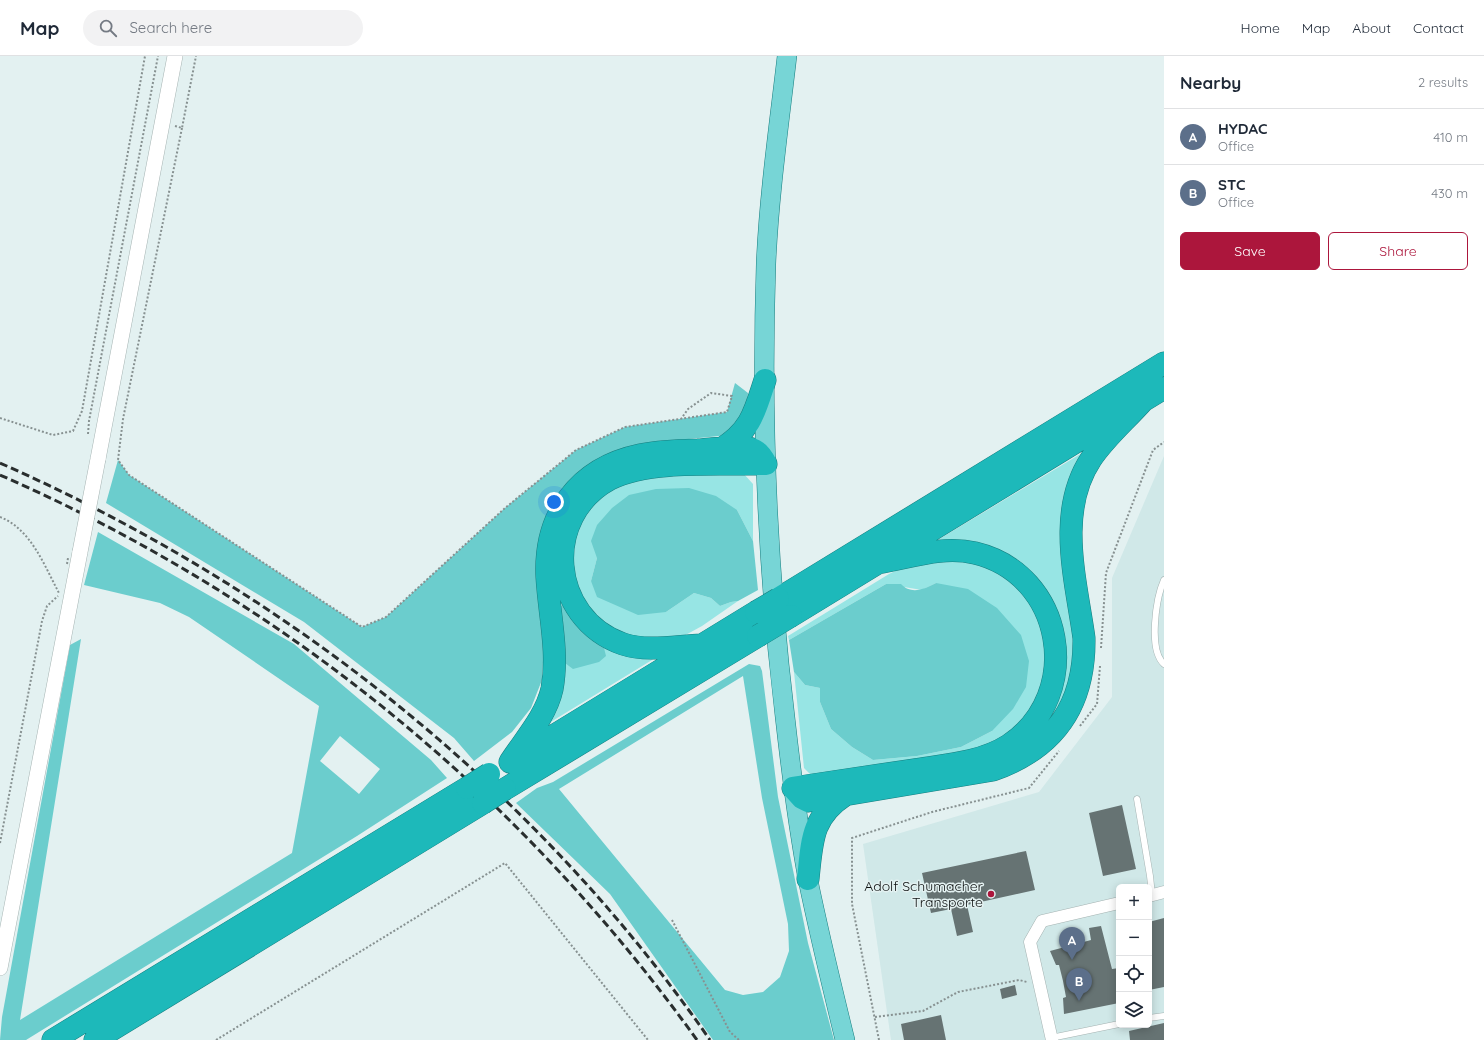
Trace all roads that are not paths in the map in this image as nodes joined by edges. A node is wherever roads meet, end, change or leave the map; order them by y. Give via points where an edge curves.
1 (175, 56) edge
2 (787, 56) edge
3 (1164, 363) edge
4 (765, 380) junction
5 (1164, 388) edge
6 (1142, 402) junction
7 (721, 449) junction
8 (766, 464) junction
9 (877, 563) junction
10 (1164, 580) edge
11 (701, 646) junction
12 (1164, 664) edge
13 (510, 762) junction
14 (793, 788) junction
15 (845, 796) junction
16 (1138, 799) dead end
17 (808, 879) junction
18 (1150, 884) edge
19 (1164, 892) edge
20 (1152, 895) edge
21 (1116, 904) edge
22 (0, 968) edge
23 (1164, 1016) edge
24 (1152, 1018) edge
25 (1116, 1025) edge
26 (1052, 1039) edge
27 (53, 1040) edge
28 (95, 1040) edge
29 (845, 1040) edge

1 - 22 street, bridge
2 - 4 main road via 766,262
3 - 11 highway, bridge
4 - 7 highway via 749,425 741,435
4 - 8 main road
5 - 6 highway
6 - 9 highway
6 - 15 highway via 1091,460 1074,498 1070,536 1085,655 1077,694 1056,731 1032,752 993,770
7 - 8 highway via 752,449
7 - 13 highway via 656,453 624,460 591,475 564,504 554,526 548,557 547,577 554,656 551,690 543,712
8 - 11 highway via 656,467 630,472 610,479 590,493 569,525 562,554 564,579 577,608 592,625 613,640 634,646
8 - 14 main road via 774,623
9 - 14 highway via 952,550 976,553 1007,567 1032,589 1048,617 1056,650 1051,689 1039,713 1023,734 984,757
9 - 28 highway, bridge
10 - 12 lane via 1160,589 1154,637 1156,653
11 - 13 highway
13 - 27 highway, bridge
14 - 15 highway via 808,801
14 - 17 main road
15 - 17 highway via 827,809 815,828
16 - 18 lane
17 - 29 main road
19 - 20 street
21 - 26 street via 1042,921 1030,942
23 - 24 lane
25 - 26 lane

